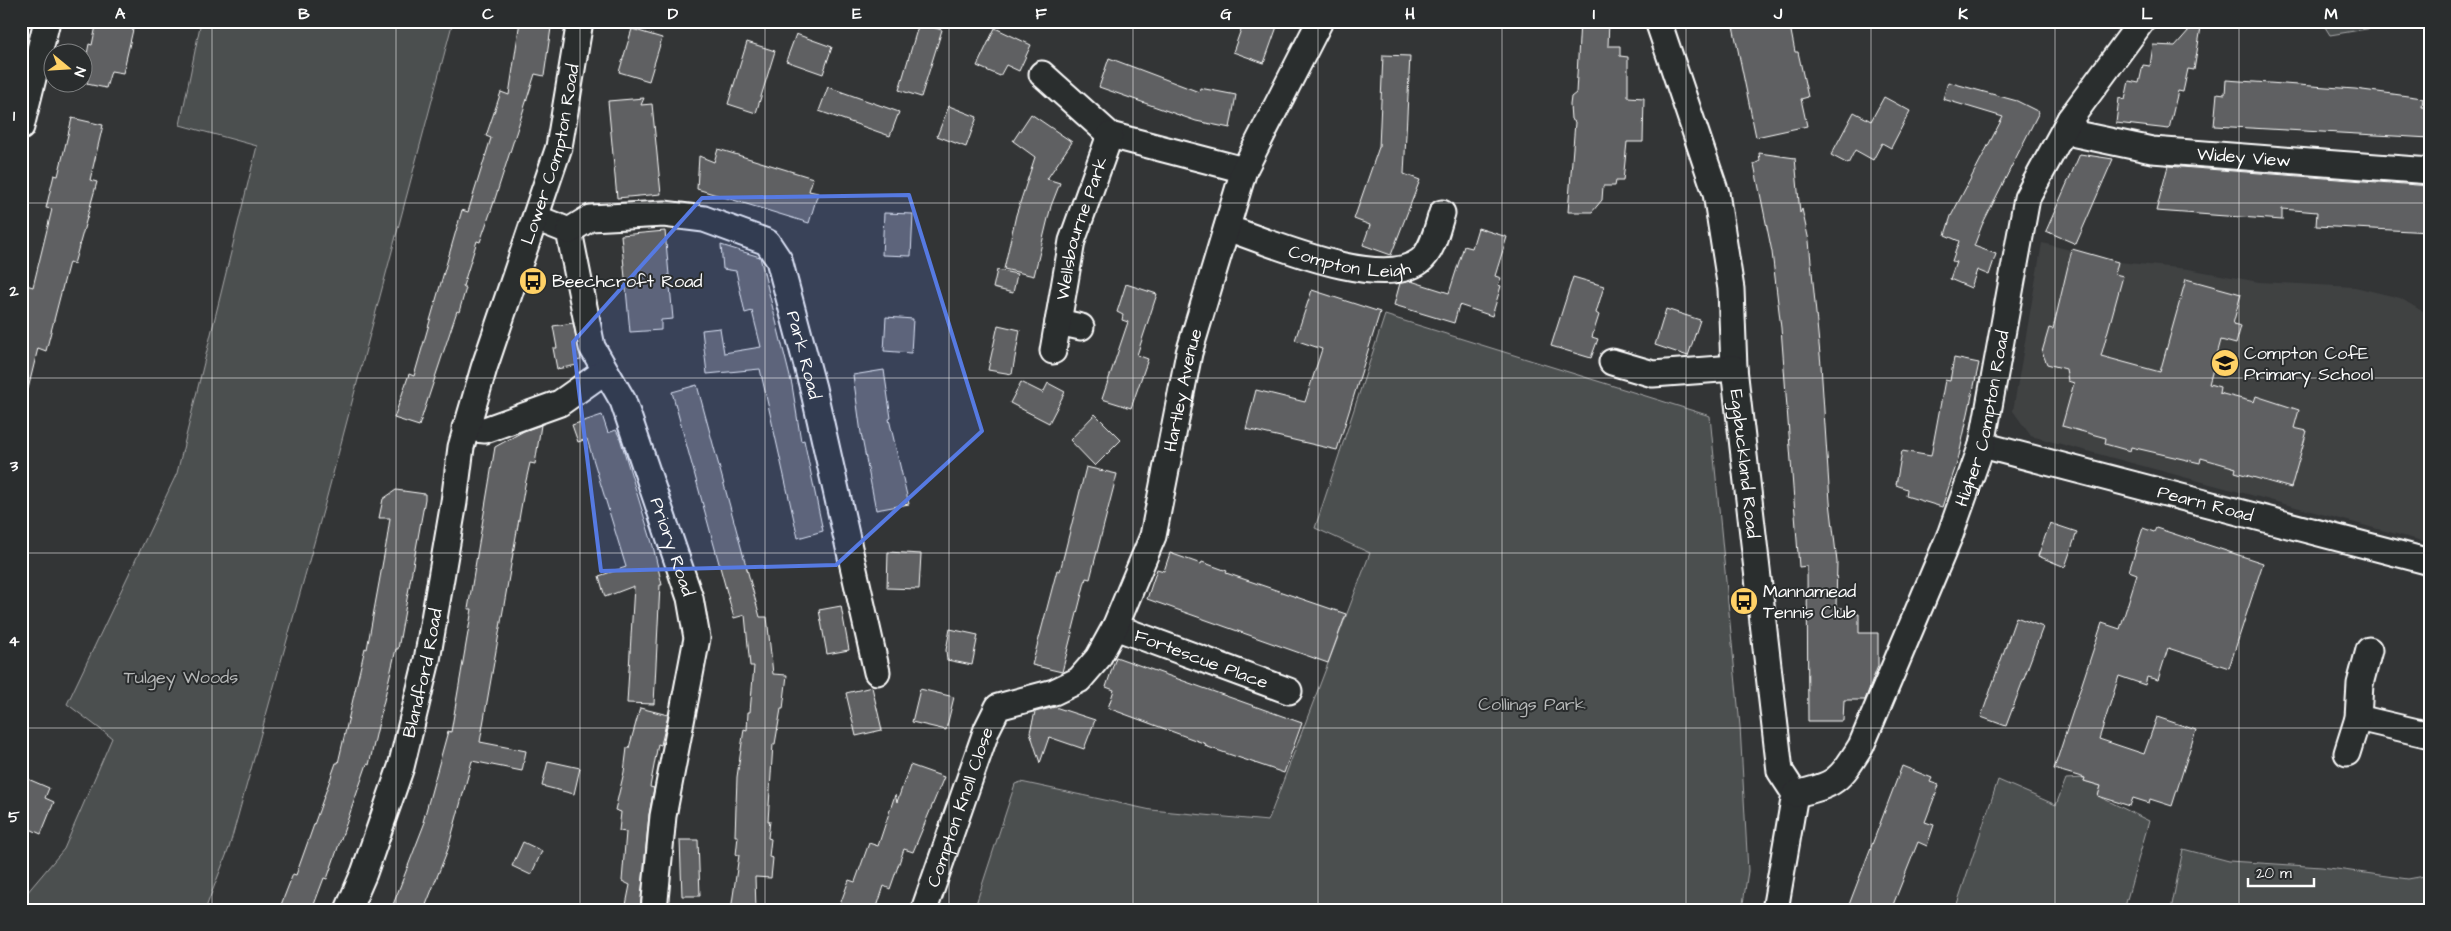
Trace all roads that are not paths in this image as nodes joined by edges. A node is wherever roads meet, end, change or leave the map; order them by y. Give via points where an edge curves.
1 (47, 21) edge
2 (580, 21) edge
3 (1320, 21) edge
4 (1658, 21) edge
5 (2142, 21) edge
6 (1042, 74) dead end
7 (2070, 119) junction
8 (21, 127) edge
9 (1110, 136) junction
10 (1244, 170) junction
11 (2430, 171) edge
12 (1442, 213) dead end
13 (536, 218) junction
14 (1227, 228) junction
15 (569, 231) junction
16 (1053, 351) dead end
17 (1612, 362) dead end
18 (1734, 368) junction
19 (605, 371) junction
20 (466, 428) junction
21 (1982, 445) junction
22 (2430, 562) edge
23 (1115, 627) junction
24 (2369, 650) dead end
25 (877, 672) dead end
26 (1289, 691) dead end
27 (998, 707) joint
28 (2358, 718) junction
29 (2430, 735) edge
30 (2347, 753) dead end
31 (1795, 794) junction
32 (348, 910) edge
33 (654, 910) edge
34 (924, 910) edge
35 (1774, 910) edge

1 - 8 street
2 - 13 street, Lower Compton Road via 559,147
3 - 10 street, Hartley Avenue
4 - 18 street, Eggbuckland Road via 1716,193 1731,289
5 - 7 street, Higher Compton Road
6 - 9 street, Wellsbourne Park
7 - 11 street, Widey View via 2076,134 2152,150
7 - 21 street, Higher Compton Road via 2028,198
9 - 10 street, Wellsbourne Park
9 - 16 street, Wellsbourne Park via 1072,241 1070,324
10 - 14 street, Hartley Avenue
12 - 14 street, Compton Leigh via 1430,249 1422,260 1395,272 1331,264
13 - 15 street
13 - 20 street, Lower Compton Road
14 - 23 street, Hartley Avenue via 1189,353 1153,536
15 - 19 street, Priory Road via 592,347
15 - 25 street, Park Road via 590,218 664,214 704,219 767,242 779,260 813,388
17 - 18 street via 1653,374
18 - 31 street, Eggbuckland Road via 1780,771
19 - 20 street via 560,403 486,430
19 - 33 street, Priory Road via 623,401 690,598 697,638 663,816
20 - 32 street, Blandford Road via 427,660 401,767
21 - 22 street, Pearn Road
21 - 31 street, Higher Compton Road via 1950,535 1861,746 1842,776 1820,788
23 - 26 street, Fortescue Place
23 - 27 street, Hartley Avenue via 1098,658 1078,680 1054,692
24 - 28 street via 2360,684
27 - 34 street, Compton Knoll Close via 987,729
28 - 29 street
28 - 30 street
31 - 35 street

